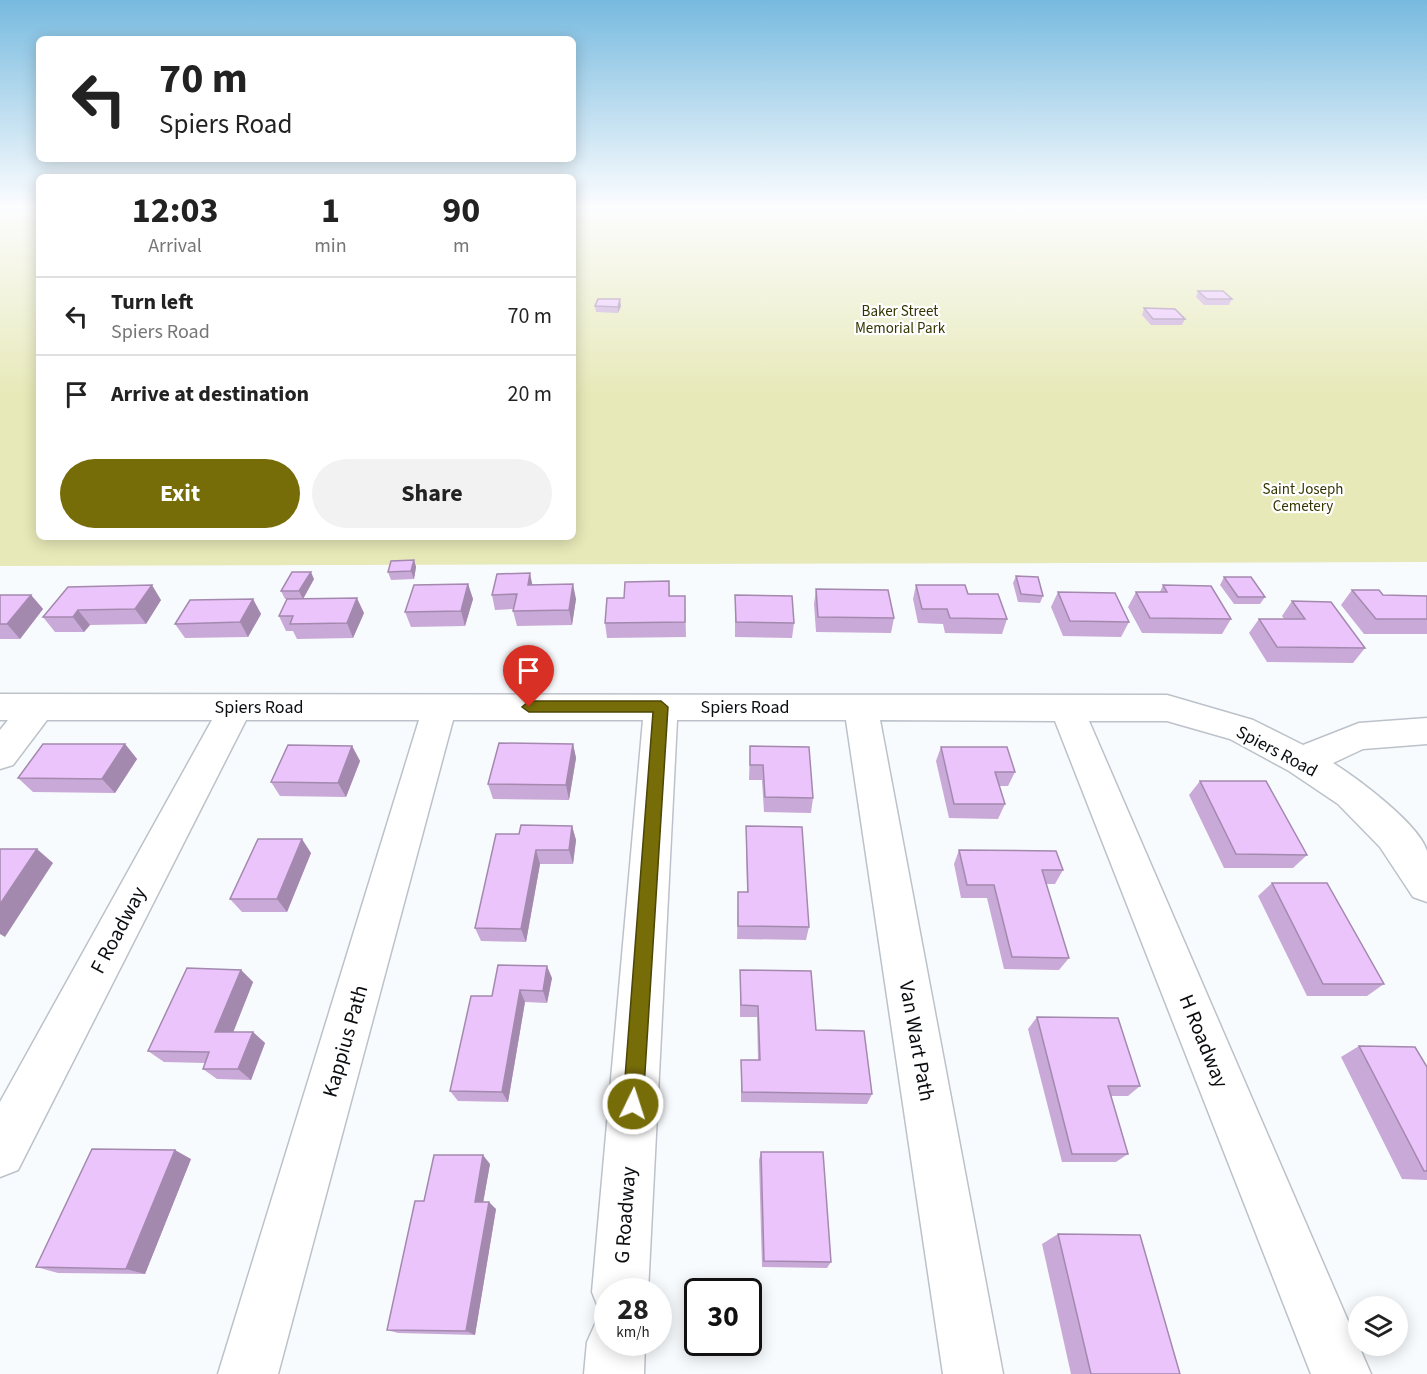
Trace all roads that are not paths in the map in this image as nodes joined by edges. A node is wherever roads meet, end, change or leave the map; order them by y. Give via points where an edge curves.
1 (0, 707) edge
2 (38, 707) junction
3 (440, 707) junction
4 (661, 707) junction
5 (861, 707) junction
6 (235, 708) junction
7 (1067, 708) junction
8 (1427, 731) edge
9 (0, 755) edge
10 (1302, 761) junction
11 (1427, 884) edge
12 (0, 1152) edge
13 (621, 1278) edge
14 (615, 1356) edge
15 (248, 1374) edge
16 (614, 1374) edge
17 (973, 1374) edge
18 (1341, 1374) edge

1 - 2 street, Spiers Road
2 - 6 street, Spiers Road
2 - 9 street
3 - 4 street, Spiers Road
3 - 6 street, Spiers Road
3 - 15 street, Kappius Path
4 - 5 street, Spiers Road
4 - 13 street, G Roadway
5 - 7 street, Spiers Road
5 - 17 street, Van Wart Path
6 - 12 street, F Roadway
7 - 10 street, Spiers Road via 1167,708 1240,729
7 - 18 street, H Roadway
8 - 10 street via 1359,736
10 - 11 street, Spiers Road via 1360,801 1394,835
14 - 16 street

